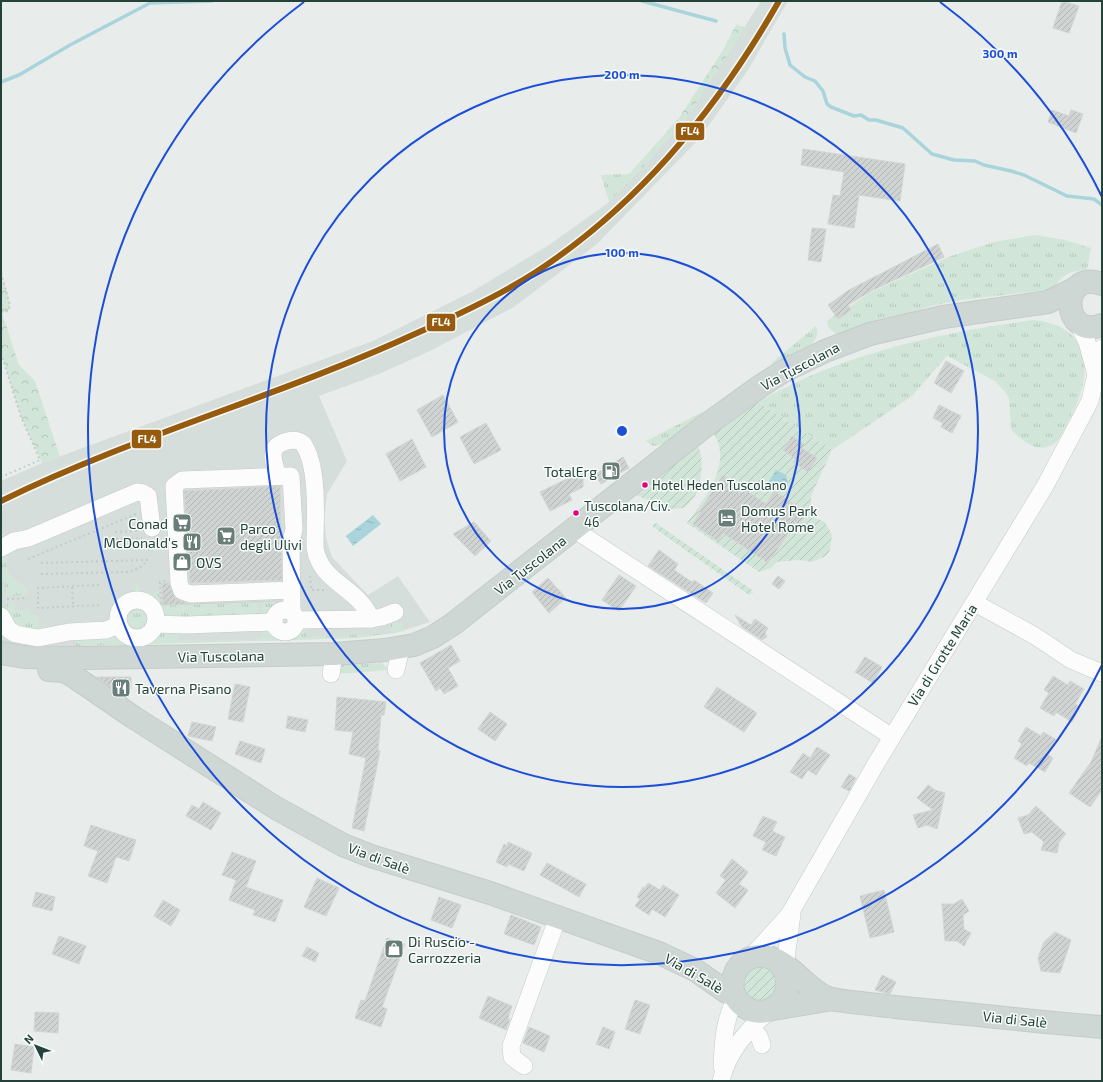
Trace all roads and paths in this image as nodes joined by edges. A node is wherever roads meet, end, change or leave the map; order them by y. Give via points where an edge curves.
1 (1, 273) edge
2 (1102, 284) edge
3 (1076, 288) junction
4 (1048, 302) junction
5 (1, 312) edge
6 (1075, 319) junction
7 (1102, 325) edge
8 (1102, 348) edge
9 (1, 353) edge
10 (1096, 373) junction
11 (1096, 403) edge
12 (678, 448) junction
13 (656, 453) dead end
14 (313, 470) junction
15 (284, 476) junction
16 (1, 477) edge
17 (137, 514) dead end
18 (580, 522) junction
19 (115, 532) dead end
20 (146, 532) junction
21 (111, 539) dead end
22 (1, 548) edge
23 (28, 559) dead end
24 (41, 563) dead end
25 (310, 571) dead end
26 (41, 574) dead end
27 (160, 582) dead end
28 (99, 585) dead end
29 (72, 587) junction
30 (292, 590) junction
31 (312, 590) dead end
32 (168, 594) dead end
33 (27, 598) dead end
34 (33, 598) dead end
35 (38, 598) junction
36 (7, 599) dead end
37 (975, 603) junction
38 (100, 605) dead end
39 (73, 606) junction
40 (395, 612) dead end
41 (1, 616) edge
42 (295, 616) junction
43 (371, 619) junction
44 (155, 624) junction
45 (119, 625) junction
46 (401, 648) junction
47 (1, 653) edge
48 (83, 658) junction
49 (1, 664) edge
50 (49, 670) junction
51 (396, 670) dead end
52 (1102, 673) edge
53 (892, 737) junction
54 (794, 908) junction
55 (558, 917) junction
56 (750, 958) junction
57 (783, 968) junction
58 (731, 999) junction
59 (833, 999) junction
60 (772, 1009) junction
61 (1102, 1026) edge
62 (750, 1030) junction
63 (762, 1045) dead end
64 (524, 1066) dead end
65 (721, 1080) edge

1 - 5 path via 10,305 8,311
2 - 3 main road via 1088,282
3 - 4 main road, Via Tuscolana
3 - 6 main road via 1069,304
4 - 6 main road
4 - 12 main road, Via Tuscolana via 935,318 843,343 774,377
6 - 7 main road via 1089,327
6 - 10 street via 1087,342
8 - 10 street, Via di Grotte Maria
9 - 16 path via 22,417 40,460
10 - 11 street, Via di Grotte Maria
11 - 37 street, Via di Grotte Maria
12 - 13 street
12 - 18 main road, Via Tuscolana
14 - 15 street
14 - 15 street via 303,445 292,440 276,447 274,451
14 - 43 street via 317,558 338,585 363,603
15 - 30 street via 294,530 291,542
15 - 30 street via 182,480 174,486 179,583 182,591 191,594
17 - 23 path
18 - 46 main road, Via Tuscolana via 454,624 426,640
18 - 53 street
19 - 20 path
20 - 21 path
20 - 22 street via 150,503 148,496 143,493 131,493 79,521 14,541
24 - 26 path via 148,560 143,566 129,572
25 - 31 path
27 - 32 path via 161,603 168,603
28 - 29 path
29 - 35 path via 38,588
29 - 39 path
30 - 42 street
33 - 36 path
34 - 35 path
35 - 39 path via 38,608
37 - 52 street via 1072,660
37 - 53 street, Via di Grotte Maria
38 - 39 path
40 - 43 street
41 - 45 street via 9,630 38,638 69,632 106,630
42 - 43 street
42 - 44 street via 287,610 275,615 274,622 186,626
44 - 45 street via 149,634 138,637 126,634
44 - 45 street via 153,609 145,602 135,600 123,606
46 - 48 main road, Via Tuscolana via 333,664
46 - 51 street
47 - 48 main road, Via Tuscolana via 25,657
48 - 50 main road, Via Tuscolana
49 - 50 main road, Via Tuscolana via 24,669
50 - 55 main road, Via di Salè via 64,671 263,800 336,834 361,853 400,873 477,889
53 - 54 street, Via di Grotte Maria
54 - 56 street, Via di Grotte Maria
54 - 57 street, Via di Grotte Maria
55 - 58 main road, Via di Salè via 674,959 695,970
55 - 64 street via 511,1046 512,1057
56 - 57 main road via 768,957
56 - 58 main road via 736,970
57 - 59 main road, Via di Salè
57 - 60 main road via 788,986 786,996
58 - 60 main road via 756,1011
58 - 65 street via 724,1036
59 - 60 main road, Via di Salè
59 - 61 main road, Via di Salè via 902,1008
60 - 62 street
62 - 63 street via 759,1036
62 - 65 street via 730,1056

